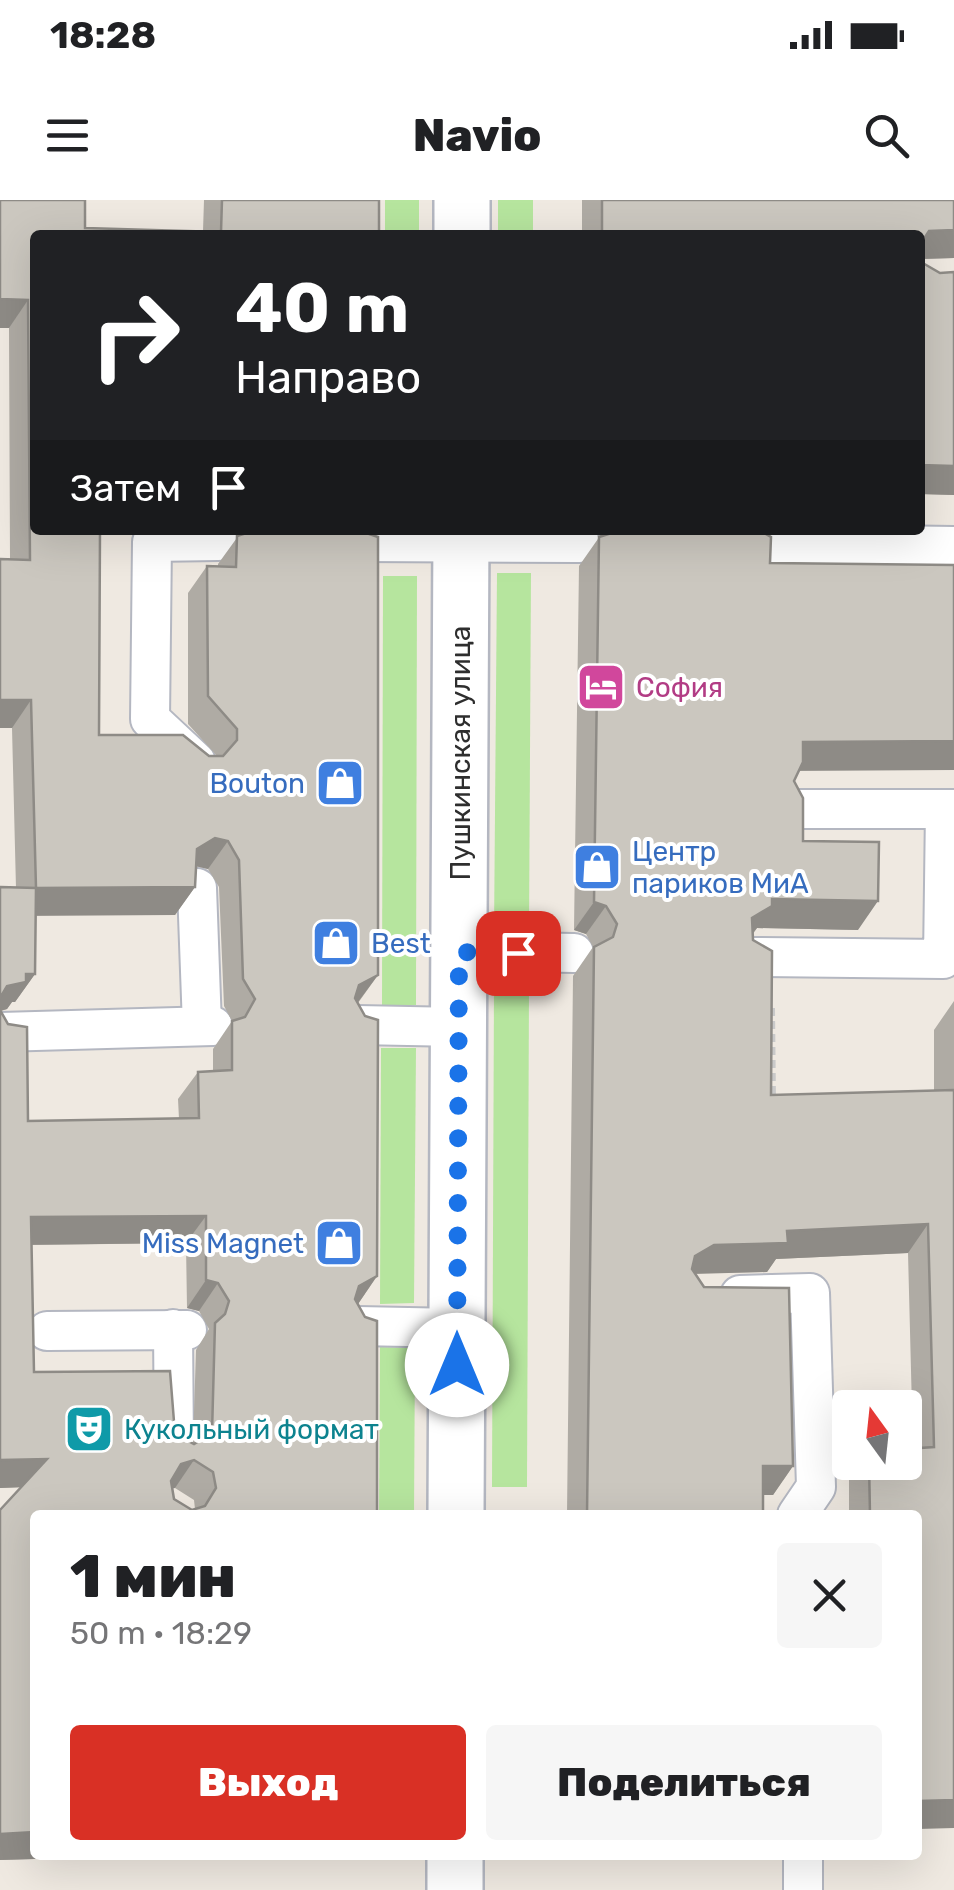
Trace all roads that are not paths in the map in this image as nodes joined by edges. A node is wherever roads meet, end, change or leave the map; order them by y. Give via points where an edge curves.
1 (462, 200) edge
2 (462, 230) edge
3 (461, 536) edge
4 (218, 540) dead end
5 (359, 542) edge
6 (580, 543) dead end
7 (751, 543) edge
8 (954, 546) edge
9 (196, 762) edge
10 (796, 808) edge
11 (950, 809) edge
12 (197, 888) edge
13 (459, 952) junction
14 (574, 953) dead end
15 (762, 957) edge
16 (358, 1025) edge
17 (459, 1028) junction
18 (0, 1032) edge
19 (710, 1295) edge
20 (358, 1326) edge
21 (457, 1328) junction
22 (47, 1331) dead end
23 (174, 1450) edge
24 (456, 1510) edge
25 (801, 1510) edge
26 (455, 1860) edge
27 (803, 1860) edge
28 (455, 1890) edge
29 (803, 1890) edge

1 - 2 street
3 - 5 lane
3 - 6 lane
3 - 13 street, Пушкинская улица
4 - 9 lane via 152,542 150,718
7 - 8 lane
10 - 11 lane
11 - 15 lane via 943,959
12 - 18 lane via 207,1026
13 - 14 lane
13 - 17 street, Пушкинская улица
16 - 17 lane
17 - 21 street, Пушкинская улица
19 - 25 lane via 810,1294 816,1486
20 - 21 lane
21 - 24 street, Пушкинская улица
22 - 23 lane via 180,1329
26 - 28 street
27 - 29 lane

